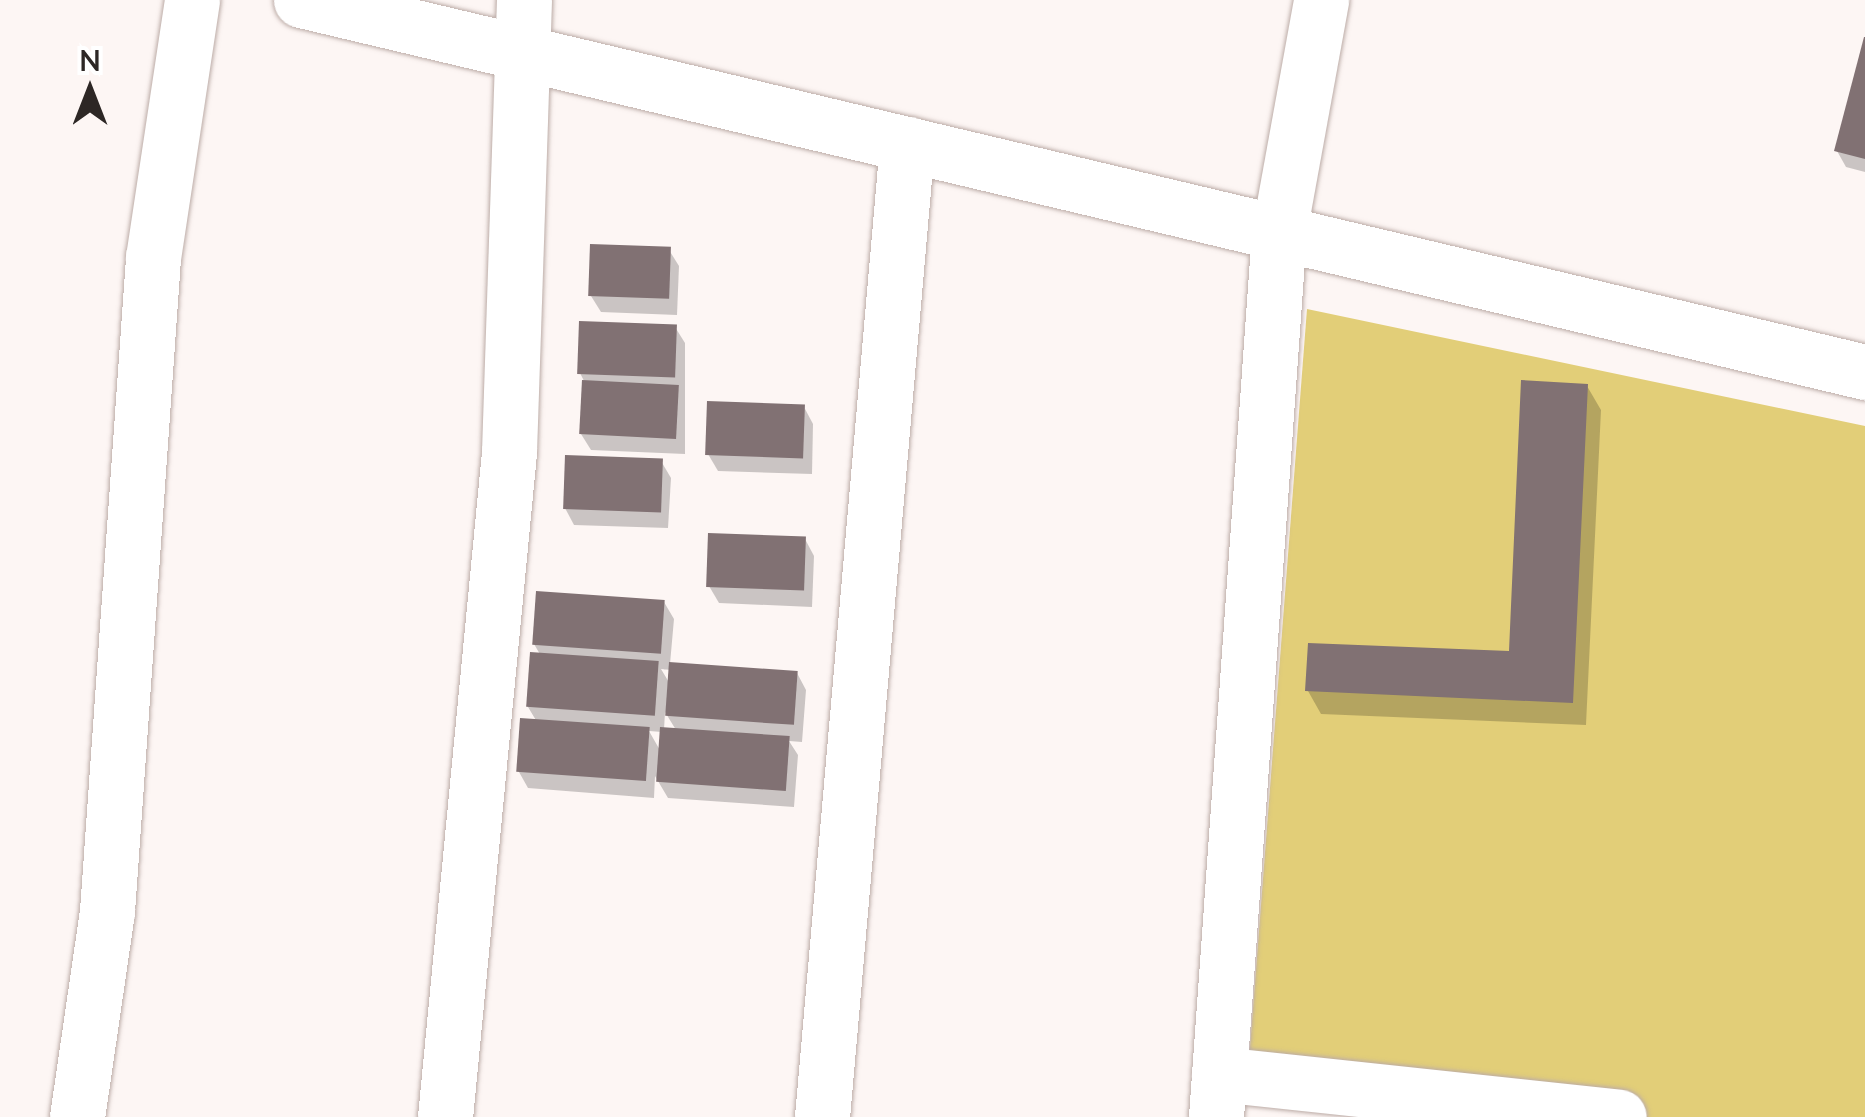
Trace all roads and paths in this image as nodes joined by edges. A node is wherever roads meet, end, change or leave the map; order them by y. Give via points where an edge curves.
1 (192, 0) edge
2 (302, 0) edge
3 (1322, 0) edge
4 (522, 26) edge
5 (907, 144) junction
6 (1279, 232) junction
7 (1865, 372) edge
8 (1217, 1096) edge
9 (77, 1117) edge
10 (445, 1117) edge
11 (822, 1117) edge
12 (1618, 1117) edge

1 - 9 street via 153,258 107,911
2 - 4 street
3 - 6 street
4 - 5 street
4 - 10 street via 509,452
5 - 6 street
5 - 11 street
6 - 7 street
6 - 8 street
8 - 12 street

